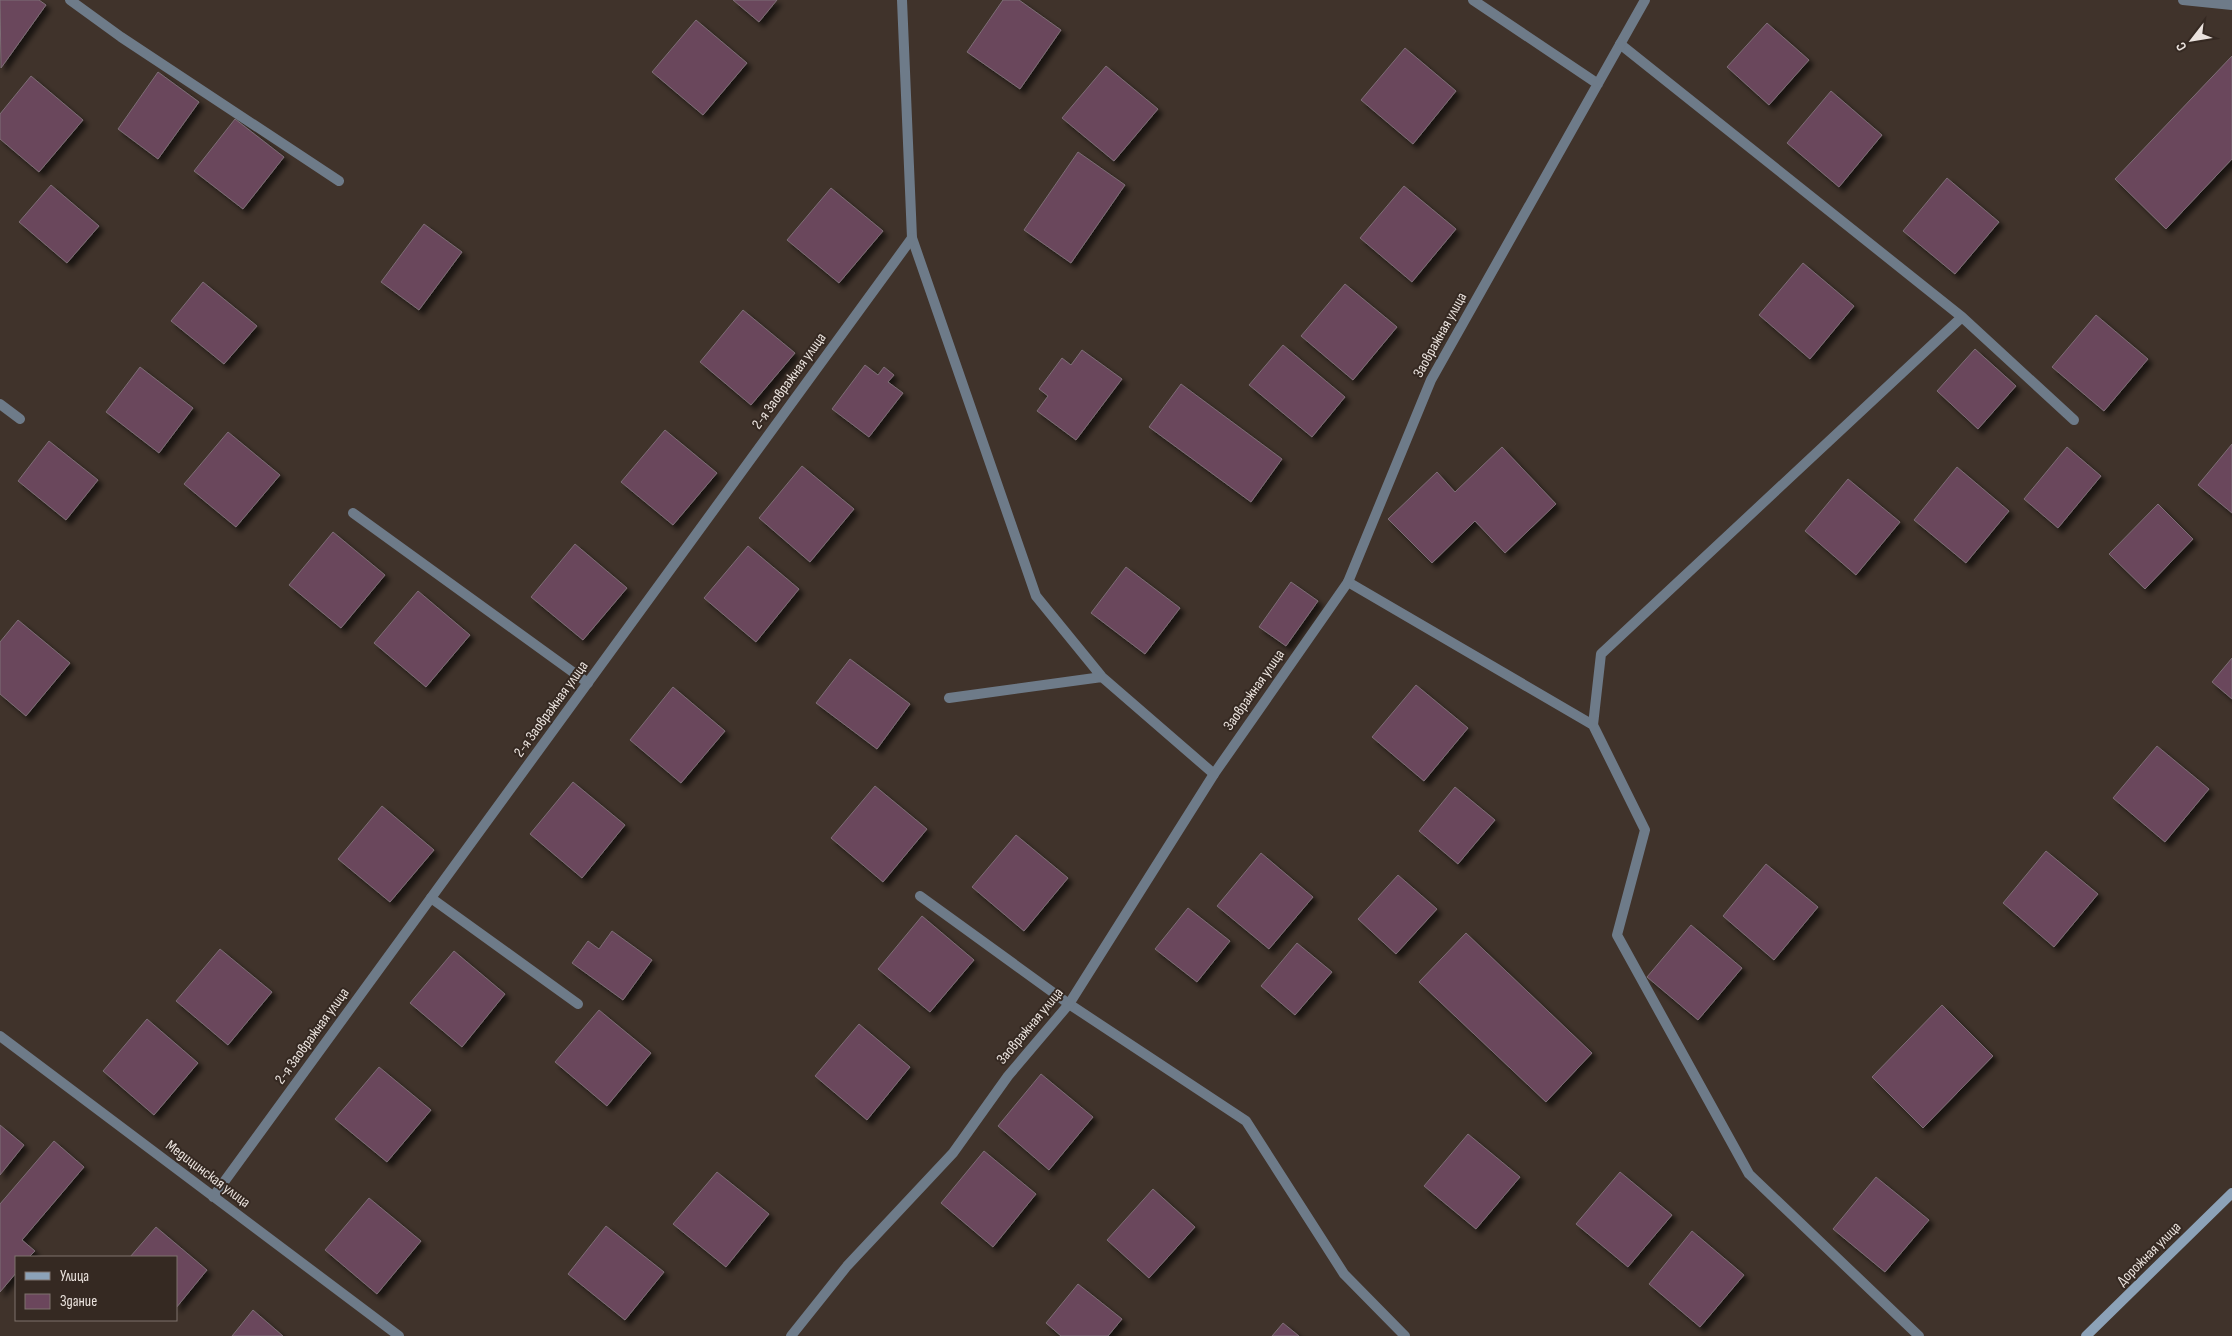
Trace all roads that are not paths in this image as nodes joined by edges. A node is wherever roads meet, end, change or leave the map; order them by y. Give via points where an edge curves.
1 (70, 0) edge
2 (902, 0) edge
3 (1473, 0) edge
4 (1645, 0) edge
5 (2183, 0) edge
6 (2232, 5) edge
7 (1620, 44) junction
8 (1598, 84) junction
9 (340, 181) dead end
10 (912, 238) junction
11 (1962, 317) junction
12 (0, 404) edge
13 (20, 419) dead end
14 (2074, 420) dead end
15 (353, 513) dead end
16 (1348, 582) junction
17 (1102, 677) junction
18 (588, 683) junction
19 (949, 698) dead end
20 (1593, 725) junction
21 (1214, 774) junction
22 (920, 896) dead end
23 (431, 898) junction
24 (578, 1004) dead end
25 (1069, 1004) junction
26 (0, 1036) edge
27 (2232, 1193) edge
28 (213, 1197) junction
29 (386, 1332) edge
30 (399, 1336) edge
31 (792, 1336) edge
32 (1405, 1336) edge
33 (1919, 1336) edge
34 (2086, 1336) edge

1 - 9 street
2 - 10 street
3 - 8 street
4 - 7 street, Заовражная улица
5 - 6 street
7 - 8 street, Заовражная улица
7 - 11 street
8 - 16 street, Заовражная улица via 1431,380
10 - 17 street via 1036,596
10 - 18 street, 2-я Заовражная улица
11 - 14 street
11 - 20 street via 1601,654
12 - 13 street
15 - 18 street
16 - 20 street
16 - 21 street, Заовражная улица
17 - 19 street
17 - 21 street
18 - 23 street, 2-я Заовражная улица
20 - 33 street via 1645,830 1617,935 1749,1174
21 - 25 street, Заовражная улица
22 - 25 street
23 - 24 street
23 - 28 street, 2-я Заовражная улица
25 - 31 street, Заовражная улица via 1008,1076 953,1153 847,1266
25 - 32 street via 1246,1121 1344,1274
26 - 28 street, Медицинская улица
27 - 34 street, Дорожная улица
28 - 29 street, Медицинская улица
29 - 30 street, Медицинская улица

